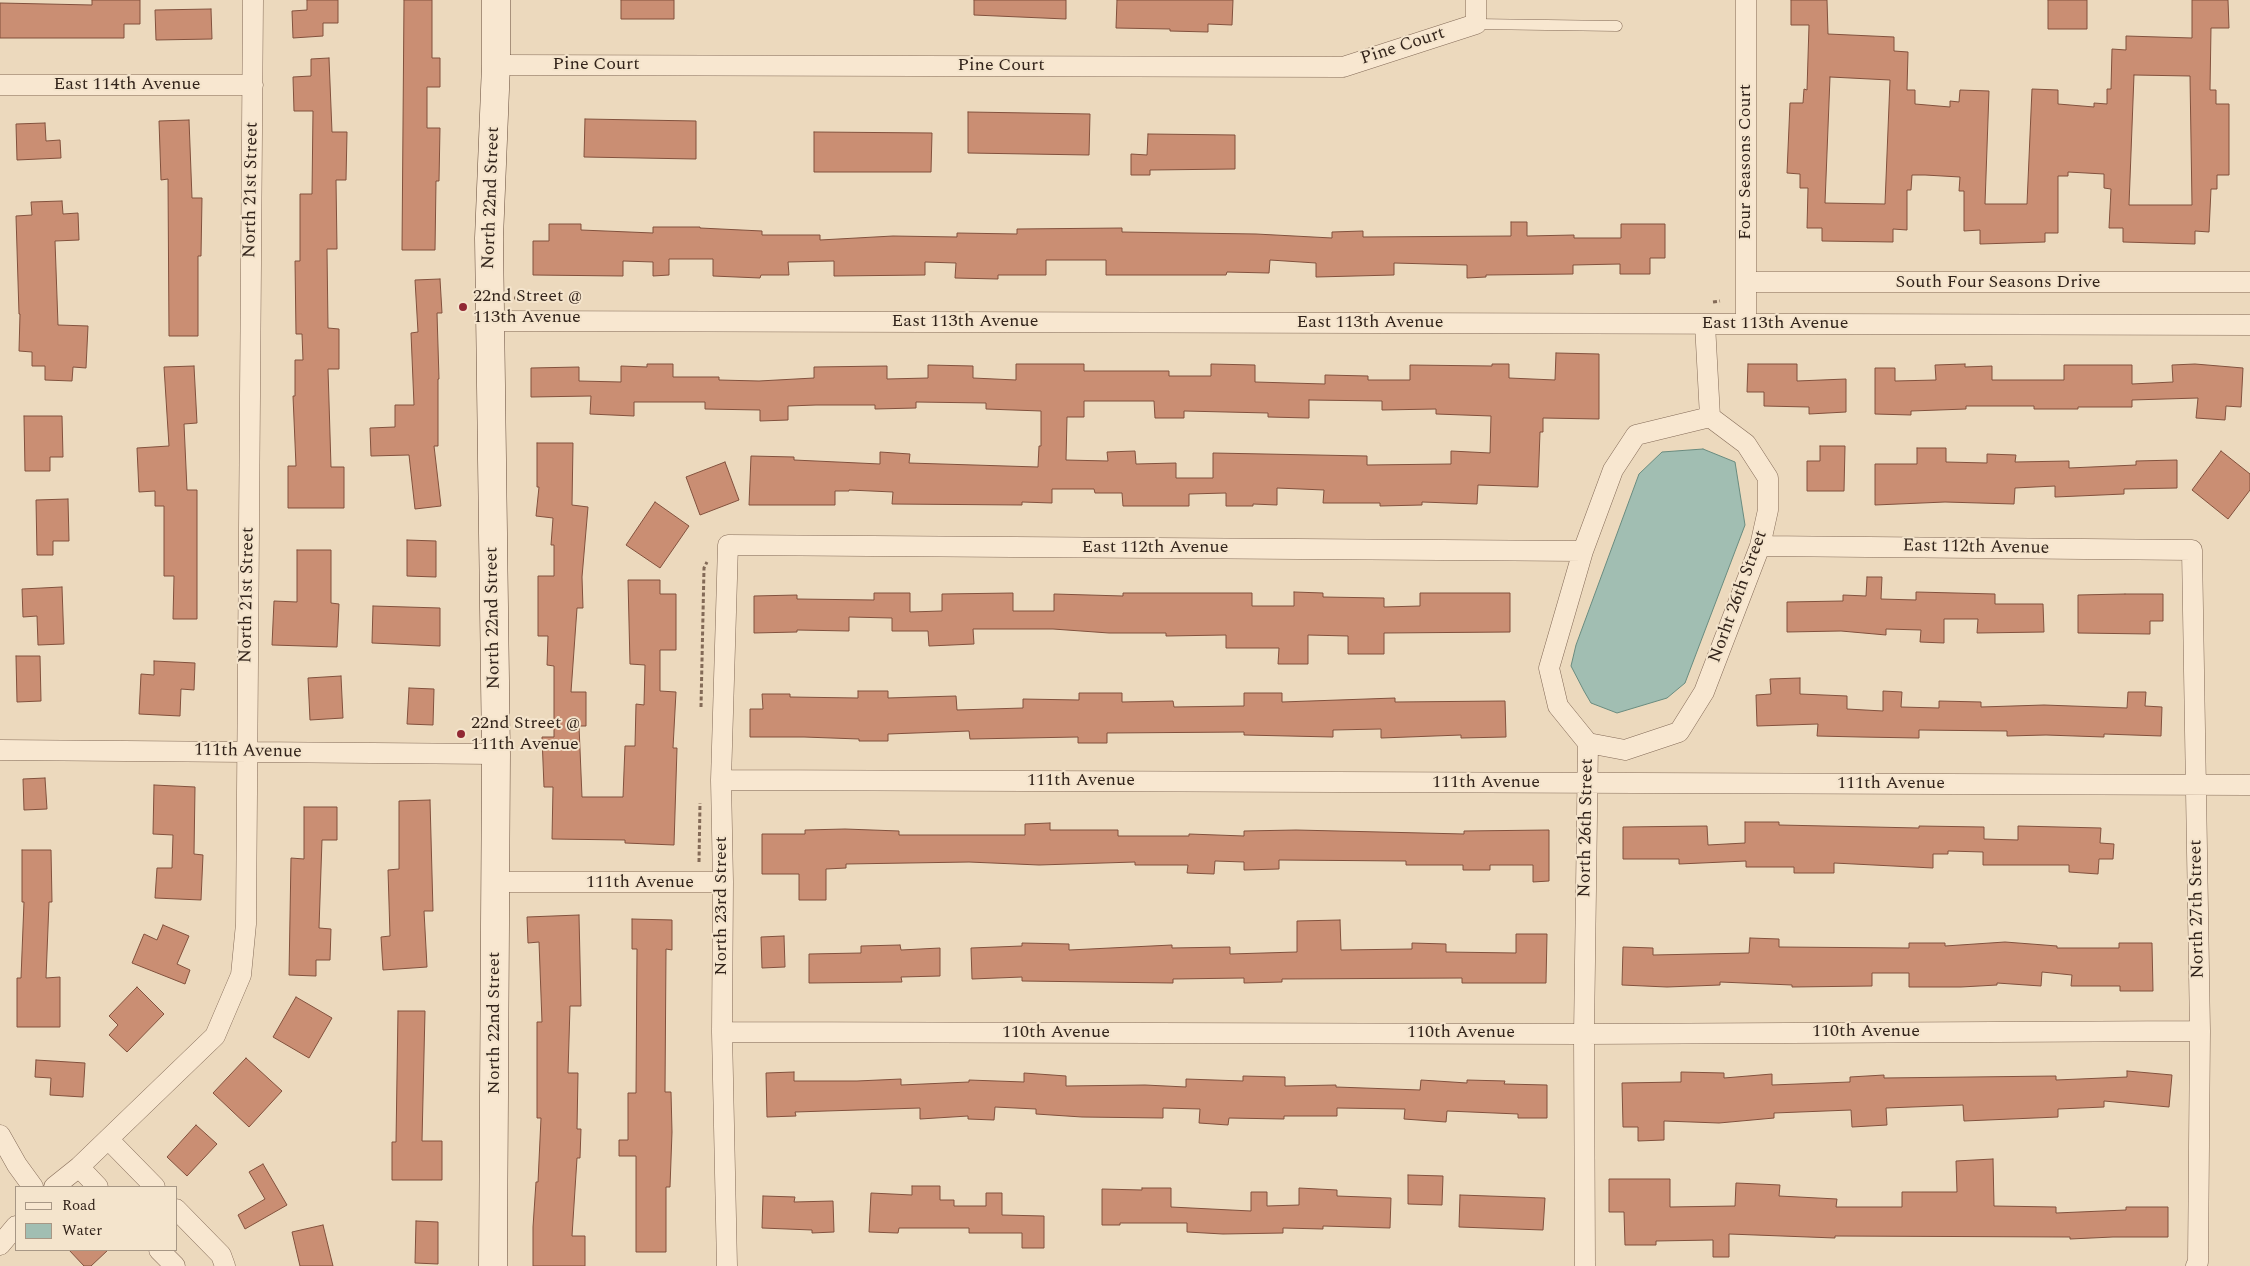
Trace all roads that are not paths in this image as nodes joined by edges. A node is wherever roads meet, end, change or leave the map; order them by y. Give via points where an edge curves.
1 (253, 0) edge
2 (496, 0) edge
3 (1476, 0) edge
4 (1746, 0) edge
5 (1476, 24) junction
6 (1617, 26) dead end
7 (496, 65) junction
8 (0, 85) edge
9 (254, 85) junction
10 (1746, 282) junction
11 (2250, 282) edge
12 (489, 321) junction
13 (1705, 324) junction
14 (1746, 324) junction
15 (2250, 326) edge
16 (1710, 417) junction
17 (728, 545) joint
18 (1760, 546) junction
19 (2192, 550) joint
20 (1583, 551) junction
21 (1588, 743) junction
22 (0, 750) edge
23 (246, 752) junction
24 (496, 754) junction
25 (721, 780) junction
26 (1587, 783) junction
27 (2196, 784) junction
28 (2250, 785) edge
29 (496, 882) junction
30 (723, 882) junction
31 (2200, 1031) junction
32 (722, 1032) junction
33 (1584, 1034) junction
34 (0, 1135) edge
35 (108, 1139) junction
36 (79, 1167) junction
37 (32, 1186) edge
38 (55, 1186) edge
39 (97, 1186) edge
40 (154, 1186) edge
41 (178, 1211) edge
42 (15, 1227) edge
43 (0, 1245) edge
44 (160, 1251) edge
45 (174, 1266) edge
46 (225, 1266) edge
47 (494, 1266) edge
48 (727, 1266) edge
49 (1585, 1266) edge
50 (2196, 1266) edge

1 - 9 street, North 21st Street
2 - 7 street, North 22nd Street
3 - 5 street
4 - 10 street, Four Seasons Court
5 - 6 lane
5 - 7 street, Pine Court via 1343,67
7 - 12 street, North 22nd Street
8 - 9 street, East 114th Avenue
9 - 23 street, North 21st Street
10 - 11 street, South Four Seasons Drive
10 - 14 street, Four Seasons Court
12 - 13 street, East 113th Avenue
12 - 24 street, North 22nd Street
13 - 14 street, East 113th Avenue
13 - 16 street
14 - 15 street, East 113th Avenue
16 - 18 street, Norht 26th Street via 1746,444 1768,478 1768,510
16 - 20 street, North 26th Street via 1636,435 1613,470
17 - 20 street, East 112th Avenue
17 - 25 street, North 23rd Street
18 - 19 street, East 112th Avenue
18 - 21 street, Norht 26th Street via 1704,692 1679,732 1625,750
19 - 27 street, North 27th Street
20 - 21 street, North 26th Street via 1549,668 1558,706
21 - 26 street, North 26th Street
22 - 23 street, 111th Avenue
23 - 24 street, 111th Avenue
23 - 35 street, North 21st Street via 246,924 241,975 215,1036
24 - 29 street, North 22nd Street
25 - 26 street, 111th Avenue
25 - 30 street, North 23rd Street
26 - 27 street, 111th Avenue
26 - 33 street, North 26th Street
27 - 28 street, 111th Avenue
27 - 31 street, North 27th Street
29 - 30 street, 111th Avenue
29 - 47 street, North 22nd Street
30 - 32 street, North 23rd Street
31 - 33 street, 110th Avenue
31 - 50 street, North 27th Street
32 - 33 street, 110th Avenue
32 - 48 street, North 23rd Street
33 - 49 street, North 26th Street
34 - 37 street
35 - 36 street, North 21st Street
35 - 40 street
36 - 38 street, North 21st Street
36 - 39 street
41 - 46 street via 221,1255
42 - 43 street
44 - 45 street

